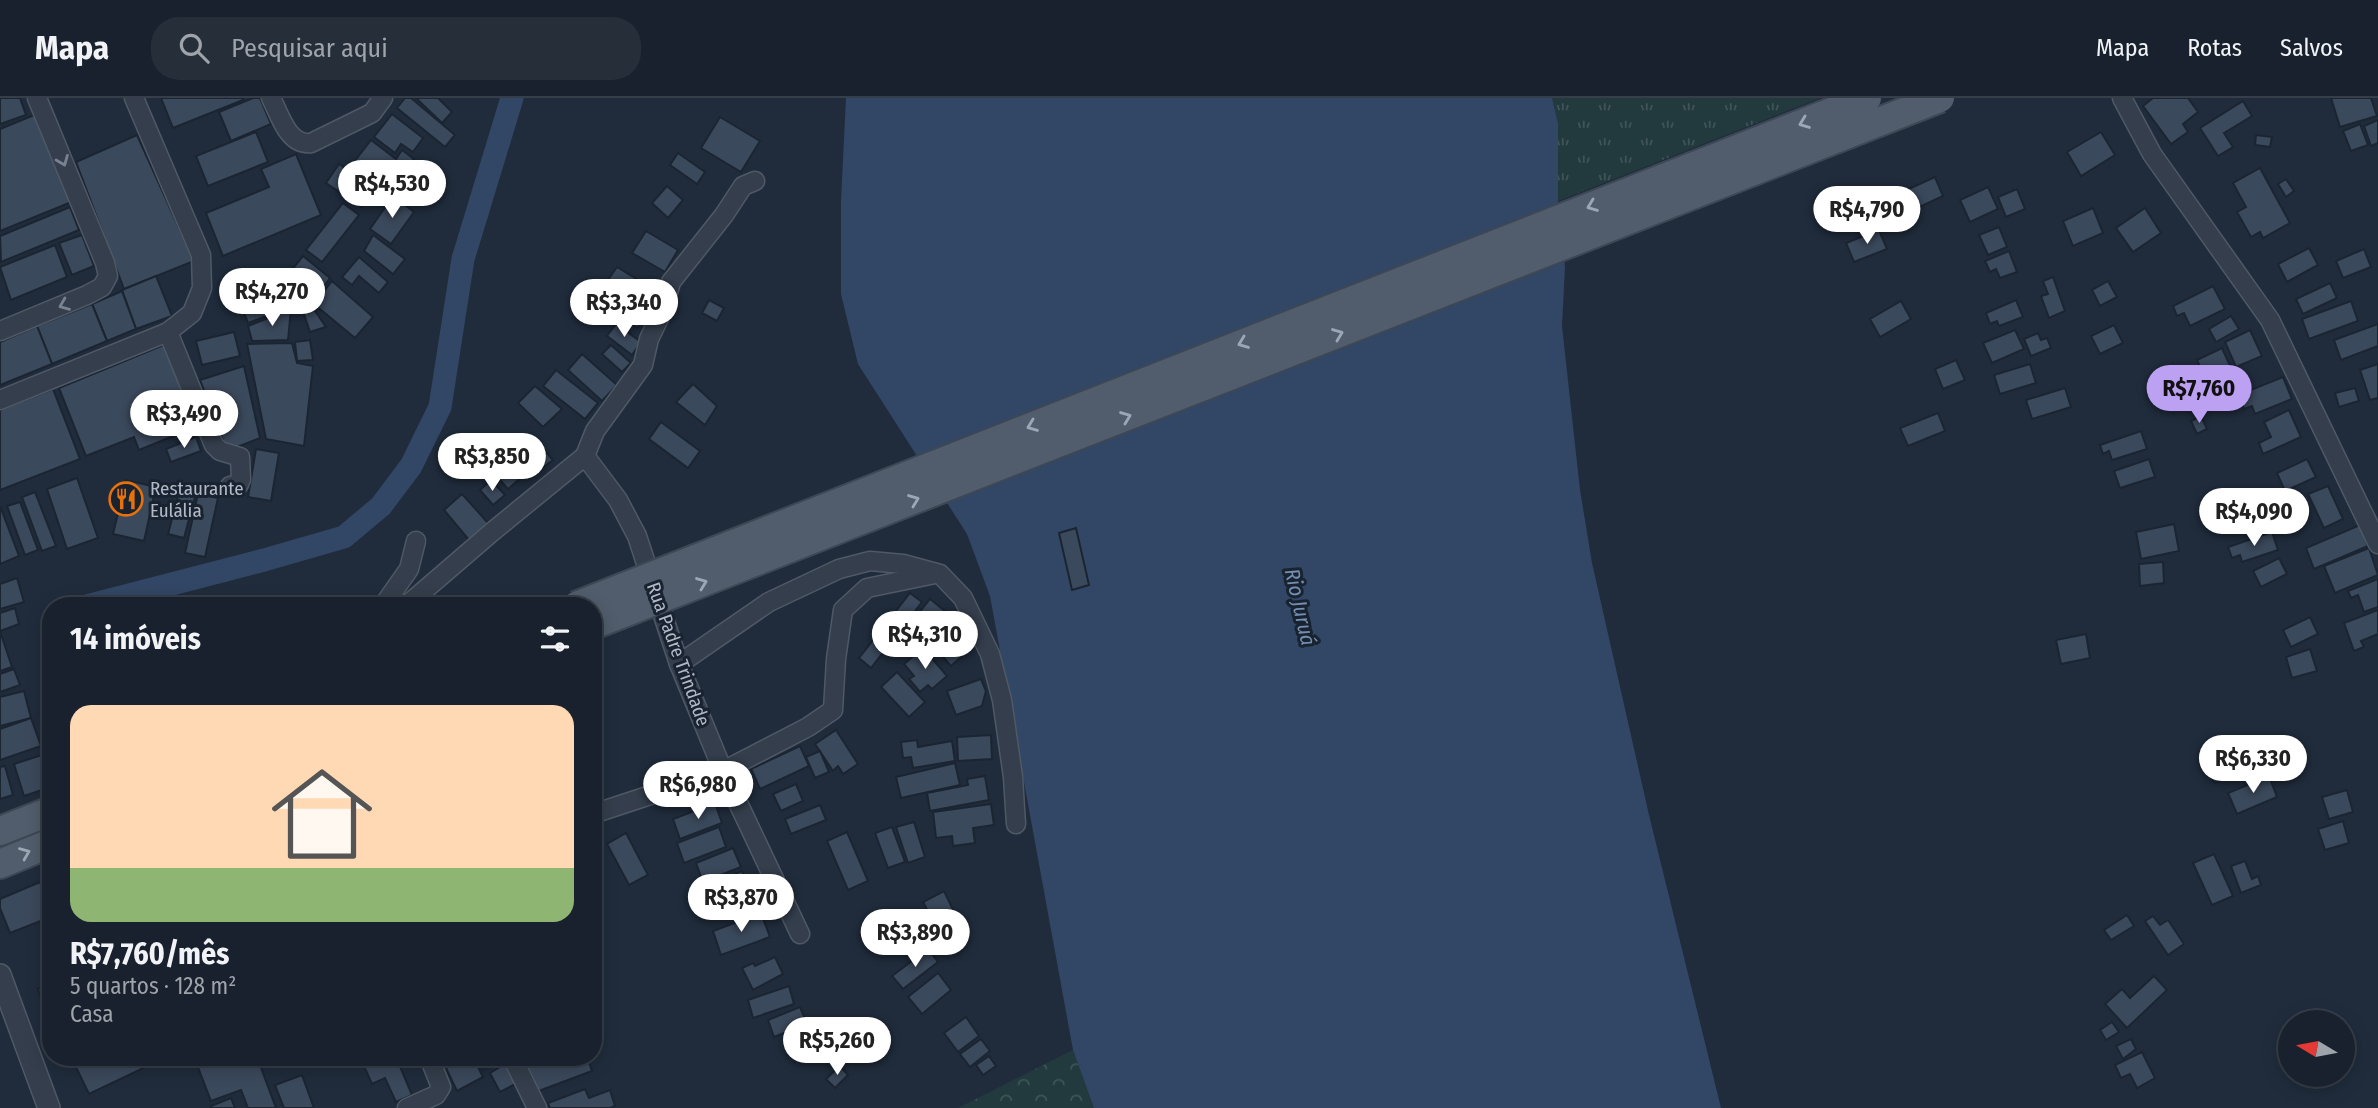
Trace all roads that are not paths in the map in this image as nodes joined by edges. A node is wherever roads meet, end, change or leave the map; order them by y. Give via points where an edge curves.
1 (37, 98) edge
2 (134, 98) edge
3 (271, 98) edge
4 (1867, 98) edge
5 (1940, 98) edge
6 (2122, 98) edge
7 (380, 104) edge
8 (755, 181) dead end
9 (0, 331) edge
10 (168, 332) junction
11 (0, 400) edge
12 (585, 456) junction
13 (230, 486) dead end
14 (416, 541) dead end
15 (2378, 544) edge
16 (940, 573) junction
17 (389, 597) edge
18 (416, 597) edge
19 (599, 597) edge
20 (602, 621) edge
21 (679, 664) junction
22 (723, 771) junction
23 (602, 811) edge
24 (42, 815) edge
25 (1016, 824) dead end
26 (0, 831) edge
27 (42, 847) edge
28 (0, 864) edge
29 (800, 934) dead end
30 (0, 975) edge
31 (433, 1066) edge
32 (516, 1066) edge
33 (49, 1108) edge
34 (407, 1108) edge
35 (537, 1108) edge

1 -> 9 street via 108,276 102,287 87,295
2 - 10 street via 201,255 202,288 192,313
3 - 7 street via 290,136 304,144
4 -> 19 main road, bridge
20 -> 5 main road, bridge
6 - 15 street via 2152,154 2270,320
8 - 12 street via 743,186 671,282 643,365 595,431
10 - 11 street
10 - 13 street via 214,444 242,461 239,484
12 - 18 street
12 - 21 street, Rua Padre Trindade via 618,500 637,536
14 - 17 street via 409,569
16 - 21 street via 870,561 839,569 769,602
16 - 22 street via 867,588 843,610 833,710
16 - 25 street via 963,598 990,654 1002,700
21 - 22 street, Rua Padre Trindade
22 - 23 street
22 - 29 street, Rua Padre Trindade
24 - 26 main road
28 -> 27 main road
30 - 33 street
31 - 34 street via 441,1087 436,1095
32 - 35 street

